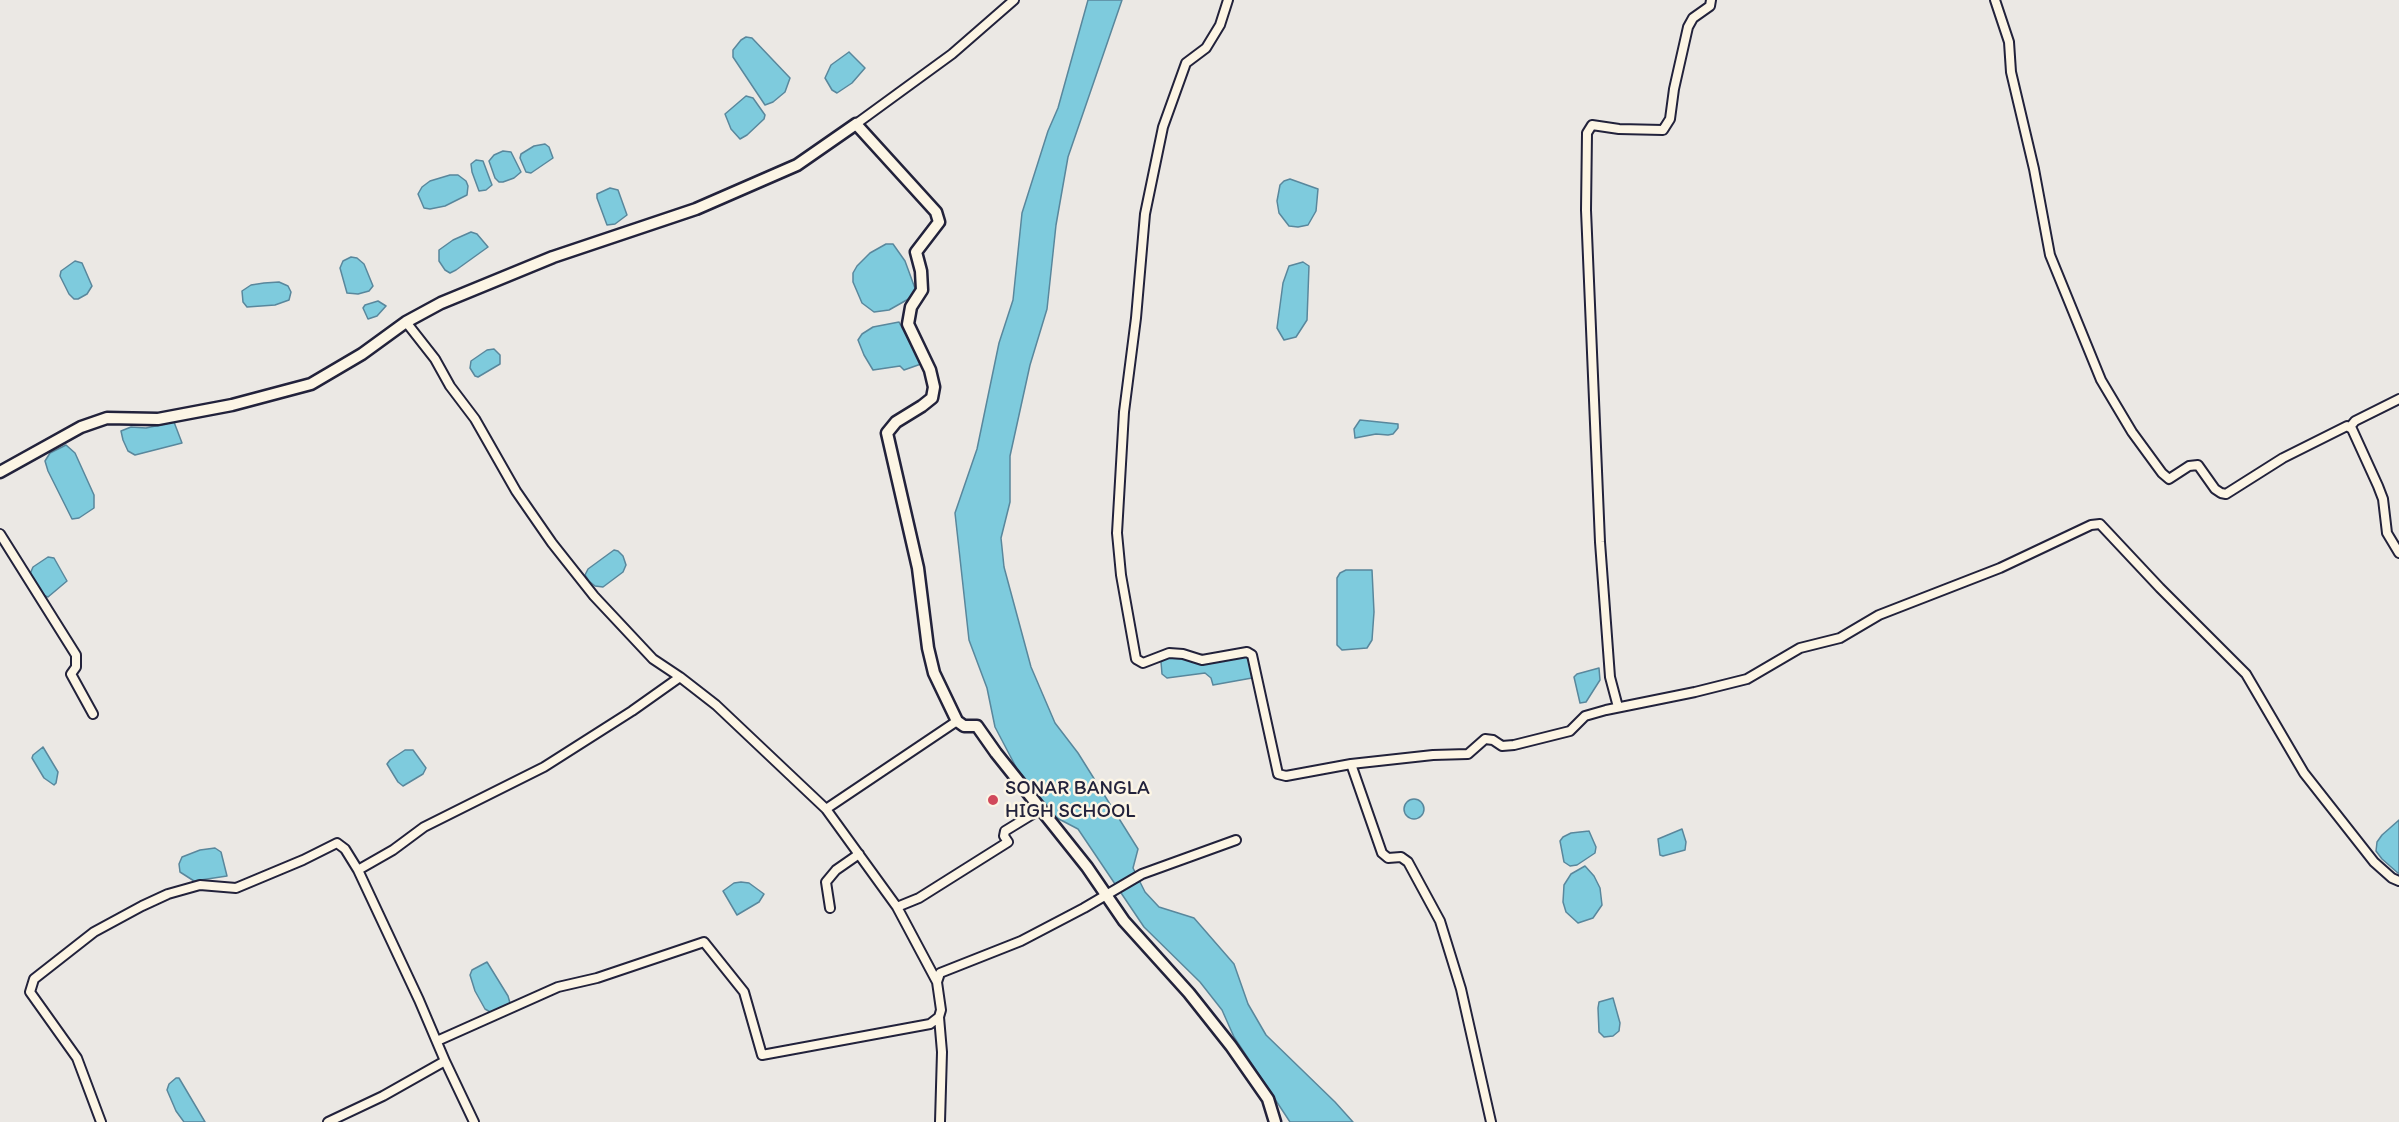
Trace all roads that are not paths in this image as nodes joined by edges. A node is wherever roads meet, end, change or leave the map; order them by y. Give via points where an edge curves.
1 (1014, 0) edge
2 (1228, 0) edge
3 (1711, 0) edge
4 (1995, 0) edge
5 (856, 124) junction
6 (406, 322) junction
7 (2399, 399) edge
8 (2350, 427) junction
9 (0, 472) edge
10 (0, 534) edge
11 (2399, 553) edge
12 (680, 677) junction
13 (1618, 707) junction
14 (93, 714) dead end
15 (957, 721) junction
16 (1351, 764) junction
17 (826, 809) junction
18 (1041, 809) junction
19 (1236, 840) dead end
20 (859, 854) junction
21 (358, 870) junction
22 (2399, 881) edge
23 (1109, 893) junction
24 (897, 907) junction
25 (830, 908) dead end
26 (937, 982) junction
27 (939, 1017) junction
28 (436, 1041) junction
29 (445, 1061) junction
30 (101, 1122) edge
31 (328, 1122) edge
32 (474, 1122) edge
33 (940, 1122) edge
34 (1275, 1122) edge
35 (1491, 1122) edge

1 - 5 street via 952,54
2 - 16 street via 1220,26 1206,48 1186,63 1163,127 1145,214 1124,412 1117,533 1122,575 1136,659 1143,663 1169,653 1202,660 1247,652 1252,655 1278,774 1286,776
3 - 13 street via 1710,6 1693,18 1689,27 1670,119 1663,130 1593,125 1587,133 1586,210 1600,542 1610,677
4 - 8 street via 2009,42 2010,72 2050,255 2101,380 2162,473 2169,479 2189,466 2198,465 2215,489 2226,494 2313,442 2342,427
5 - 6 street via 796,165 696,209 553,257 441,303
5 - 15 street via 936,212 939,222 916,252 922,290 911,307 908,324 930,370 932,398 896,422 887,433 918,568 934,673
6 - 9 street via 311,384 158,419 107,418 81,427
6 - 12 street via 435,358 552,543 594,596 653,659
7 - 8 street
8 - 11 street via 2378,486 2387,532
10 - 14 street via 76,655 76,667 71,674
12 - 17 street via 716,705
12 - 21 street via 543,767 424,827
13 - 16 street via 1585,716 1570,731 1514,745 1502,746 1485,740 1468,754
13 - 22 street via 1747,679 1800,648 1840,638 1879,615 2100,524 2247,674 2304,773 2374,862
15 - 17 street
15 - 18 street via 964,726 977,726
16 - 35 street via 1382,853 1408,862 1440,921 1461,989
17 - 20 street
18 - 23 street
18 - 24 street via 1005,831 1008,842 919,898
19 - 23 street via 1142,874
20 - 24 street
20 - 25 street via 826,882
21 - 28 street
21 - 30 street via 337,843 236,888 200,885 168,894 94,932 34,979 30,992 77,1059
23 - 26 street via 1021,941 940,973
23 - 34 street via 1124,921 1231,1046 1268,1099
24 - 26 street
26 - 27 street
27 - 28 street via 930,1024 762,1056 744,992 704,942 558,987
27 - 33 street
28 - 29 street
29 - 31 street
29 - 32 street

